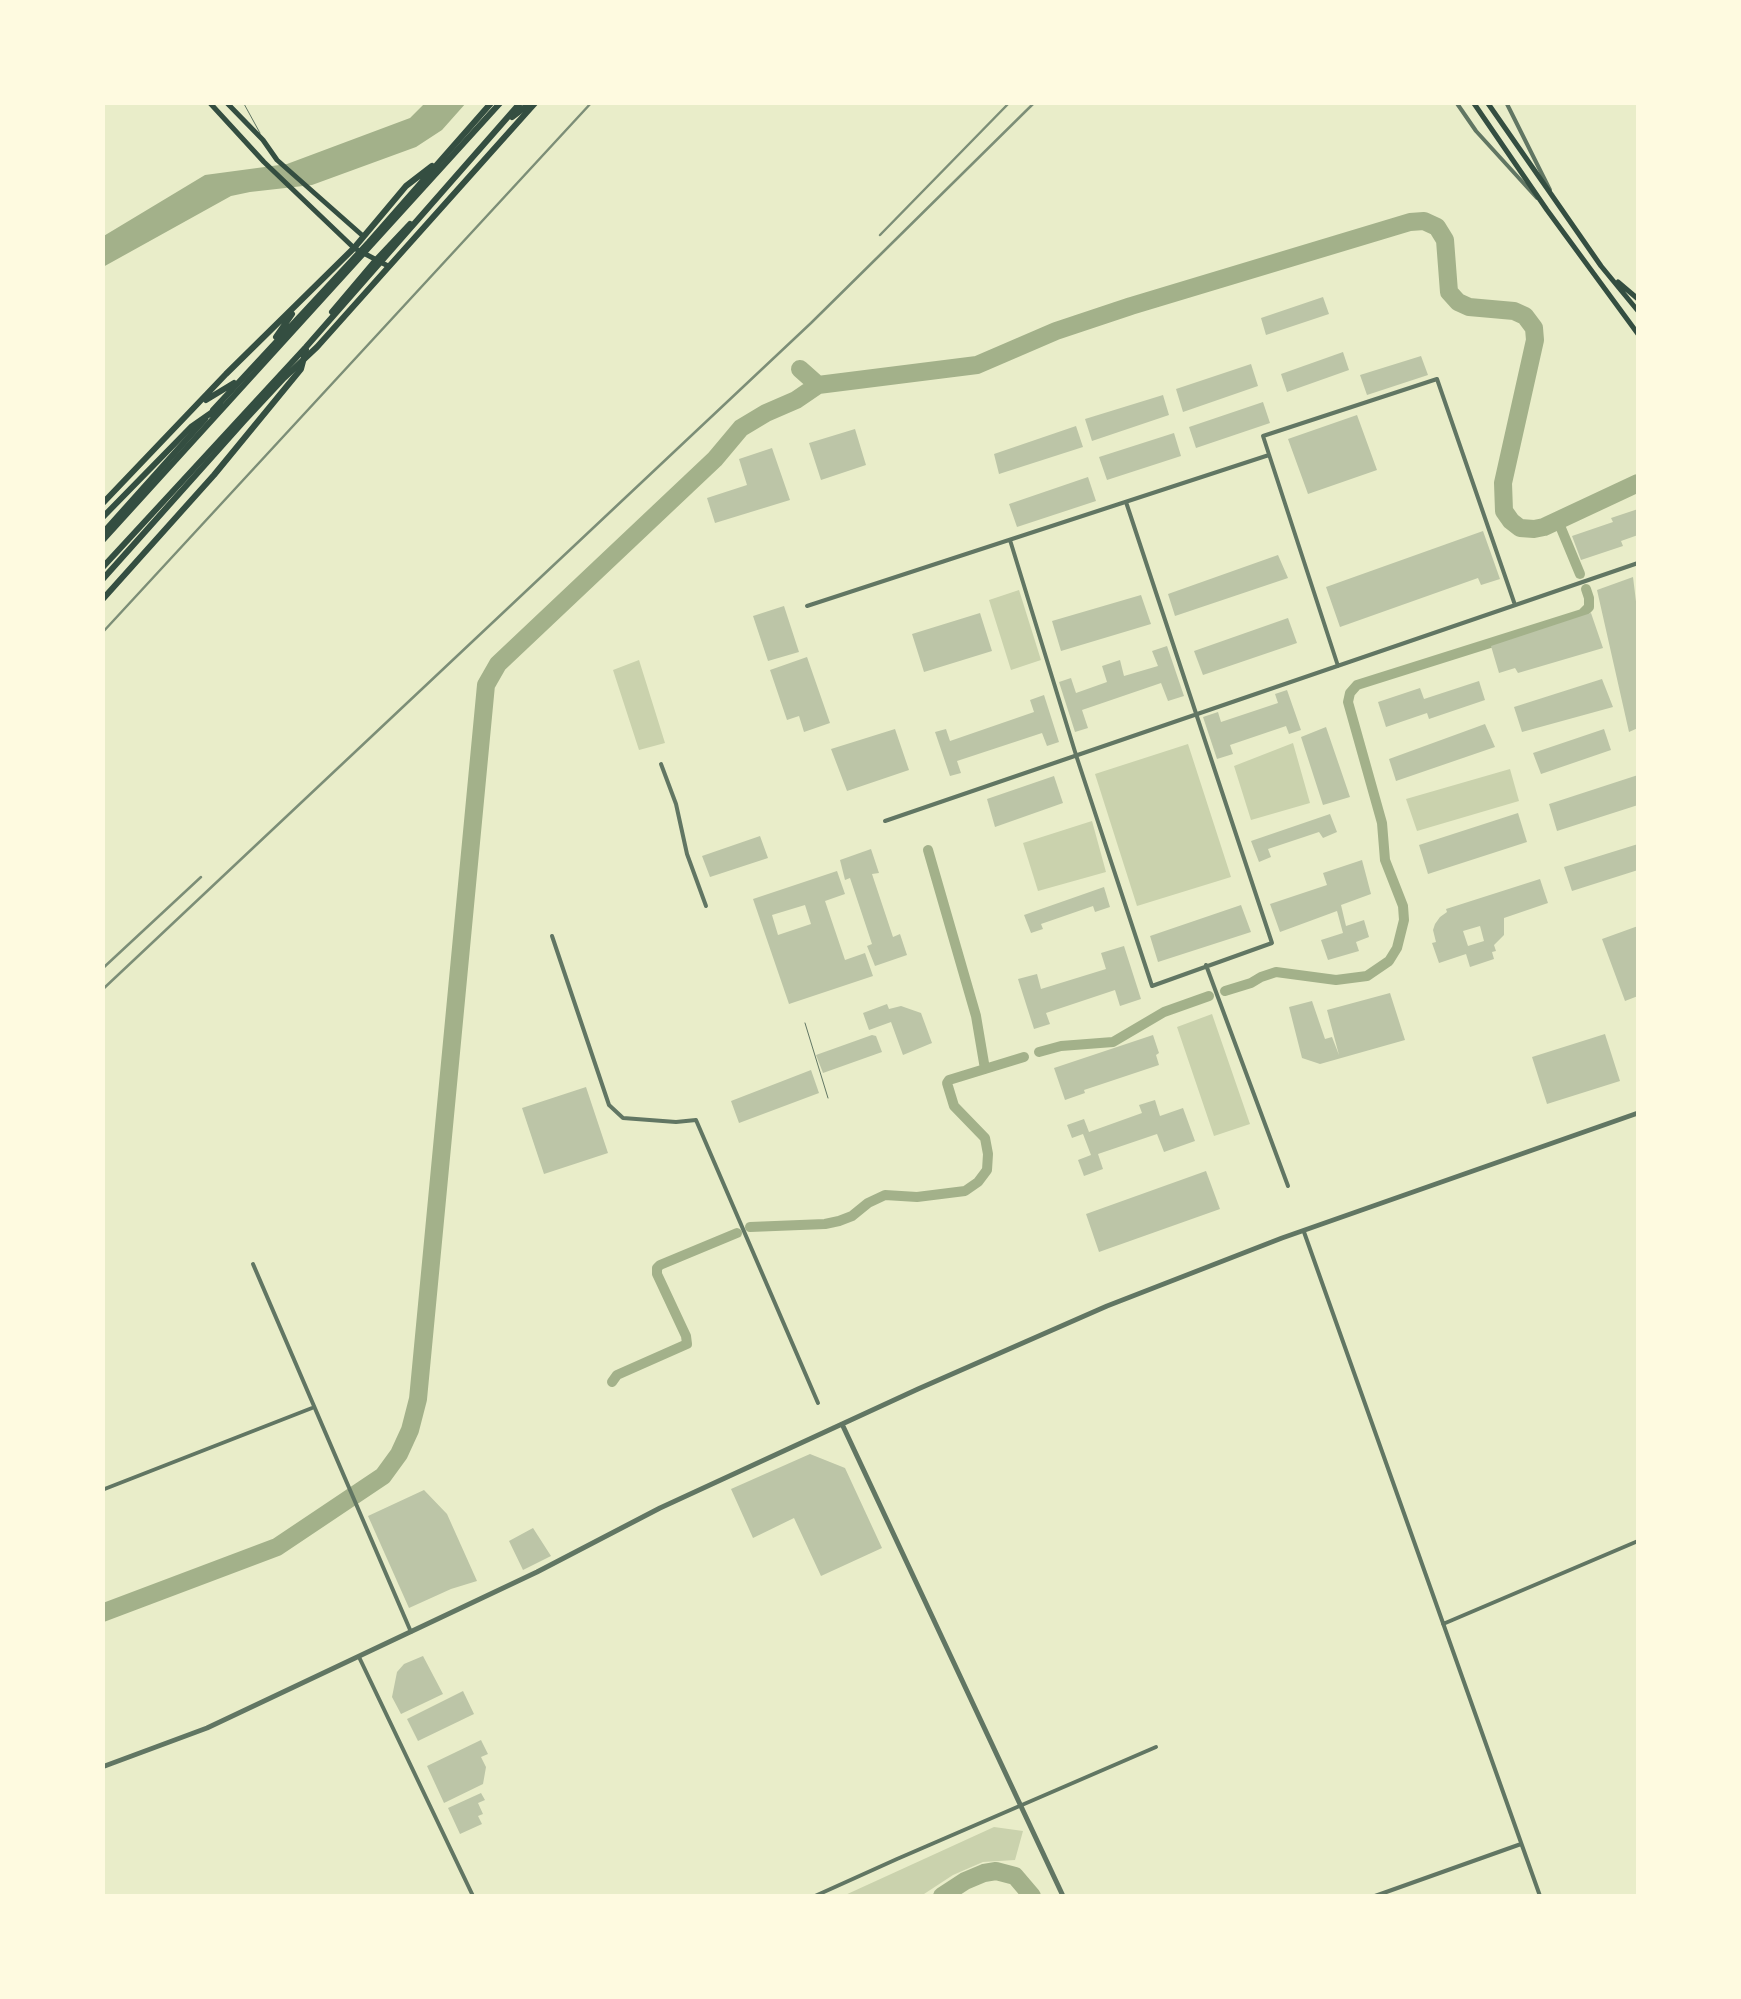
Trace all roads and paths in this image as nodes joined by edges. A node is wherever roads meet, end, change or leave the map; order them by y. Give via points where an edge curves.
1 (210, 102) edge
2 (226, 102) edge
3 (243, 102) edge
4 (492, 102) edge
5 (500, 102) edge
6 (529, 102) edge
7 (1456, 102) edge
8 (1473, 102) edge
9 (1487, 102) edge
10 (1506, 102) edge
11 (263, 140) junction
12 (1557, 203) junction
13 (1547, 210) junction
14 (366, 239) junction
15 (357, 250) junction
16 (378, 258) junction
17 (388, 266) junction
18 (1600, 266) junction
19 (1638, 300) edge
20 (301, 301) junction
21 (1638, 311) edge
22 (1638, 334) edge
23 (306, 347) junction
24 (264, 354) junction
25 (284, 378) junction
26 (239, 381) junction
27 (230, 400) junction
28 (196, 405) junction
29 (1269, 456) junction
30 (1126, 502) junction
31 (102, 504) edge
32 (102, 518) edge
33 (102, 537) edge
34 (1010, 540) junction
35 (1638, 563) edge
36 (102, 568) edge
37 (102, 580) edge
38 (102, 600) edge
39 (1515, 605) junction
40 (807, 606) dead end
41 (1338, 666) junction
42 (1196, 714) junction
43 (1076, 756) junction
44 (661, 764) dead end
45 (885, 821) dead end
46 (706, 906) dead end
47 (552, 936) dead end
48 (1206, 965) junction
49 (805, 1023) dead end
50 (828, 1098) dead end
51 (1638, 1113) edge
52 (1288, 1186) dead end
53 (1304, 1230) junction
54 (253, 1264) dead end
55 (818, 1403) dead end
56 (313, 1408) junction
57 (842, 1424) junction
58 (102, 1490) edge
59 (1638, 1540) edge
60 (1443, 1624) junction
61 (411, 1632) junction
62 (359, 1657) junction
63 (1156, 1747) dead end
64 (102, 1767) edge
65 (1020, 1805) junction
66 (1521, 1844) junction
67 (473, 1896) edge
68 (815, 1896) edge
69 (1062, 1896) edge
70 (1375, 1896) edge
71 (1540, 1896) edge

1 - 15 main road
2 - 11 main road
3 - 11 lane
4 - 14 main road via 445,156 406,186
5 - 27 main road
6 - 16 main road
6 - 17 main road
6 - 23 main road via 499,127
7 - 13 street
8 - 13 main road
9 - 12 main road
10 - 12 street
11 - 14 main road
12 - 18 main road
13 - 22 main road
14 - 15 main road
14 - 16 main road
15 - 16 main road
15 - 20 main road
15 - 24 main road
16 - 17 main road
16 - 25 main road
17 - 25 main road
18 - 19 main road
18 - 21 main road
20 - 24 main road
20 - 28 main road
23 - 36 main road
23 - 38 main road via 301,369
24 - 26 main road
25 - 37 main road
26 - 28 main road
26 - 33 main road
27 - 32 main road via 191,427
27 - 33 main road
28 - 31 main road
29 - 30 street
29 - 39 street via 1263,436 1438,379
29 - 41 street
30 - 34 street
30 - 42 street
34 - 40 street
34 - 43 street
35 - 39 street
39 - 41 street
41 - 42 street
42 - 43 street
42 - 48 street via 1272,943
43 - 45 street
43 - 48 street via 1152,986
44 - 46 street
47 - 55 street via 609,1105 623,1118 696,1120
48 - 52 street
49 - 50 lane
51 - 53 street
53 - 57 street via 1134,1295
53 - 60 street
54 - 56 street
56 - 58 street
56 - 61 street
57 - 61 street
57 - 65 street
59 - 60 street
60 - 66 street
61 - 62 street
62 - 64 street via 207,1728
62 - 67 street
63 - 65 street
65 - 68 street
65 - 69 street
66 - 70 street
66 - 71 street

